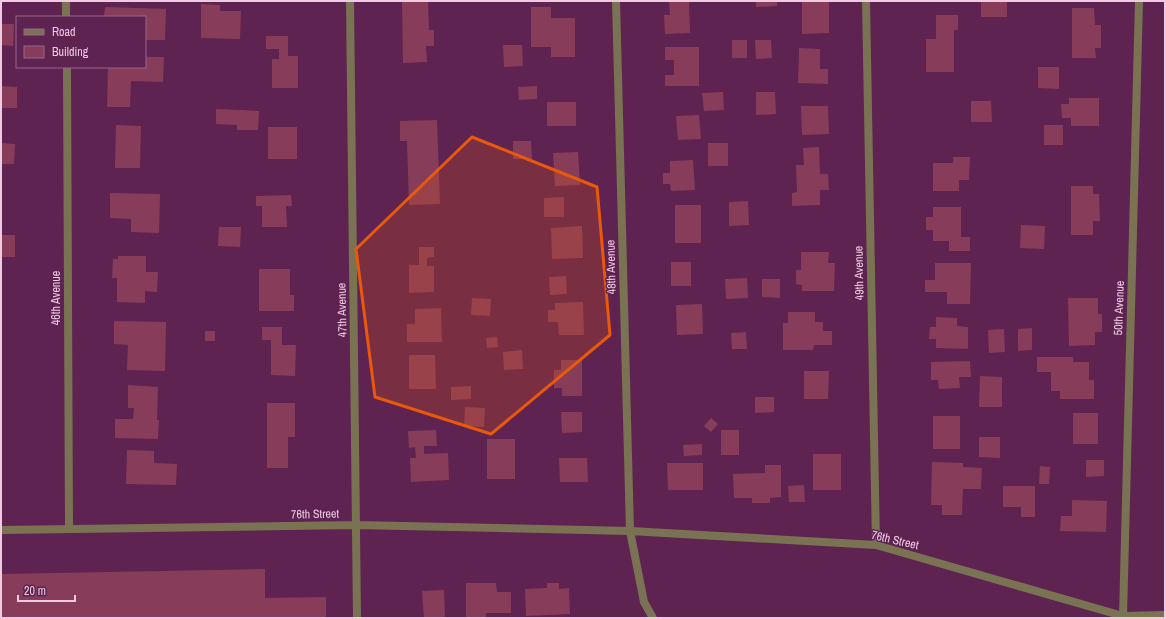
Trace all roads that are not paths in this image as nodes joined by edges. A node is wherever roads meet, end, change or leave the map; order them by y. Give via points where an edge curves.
1 (66, 1) edge
2 (350, 1) edge
3 (616, 1) edge
4 (866, 1) edge
5 (1139, 1) edge
6 (66, 16) edge
7 (67, 68) edge
8 (356, 525) junction
9 (69, 529) junction
10 (1, 530) edge
11 (630, 532) junction
12 (876, 545) junction
13 (1165, 615) edge
14 (1121, 617) edge
15 (357, 618) edge
16 (653, 618) edge

1 - 6 street
2 - 8 street, 47th Avenue
3 - 11 street, 48th Avenue
4 - 12 street, 49th Avenue
5 - 14 street, 50th Avenue
7 - 9 street, 46th Avenue
8 - 9 street, 76th Street
8 - 11 street, 76th Street
8 - 15 street, 47th Avenue
9 - 10 street, 76th Street
11 - 12 street, 76th Street
11 - 16 street via 644,602
12 - 14 street, 76th Street
13 - 14 street, 76th Street

